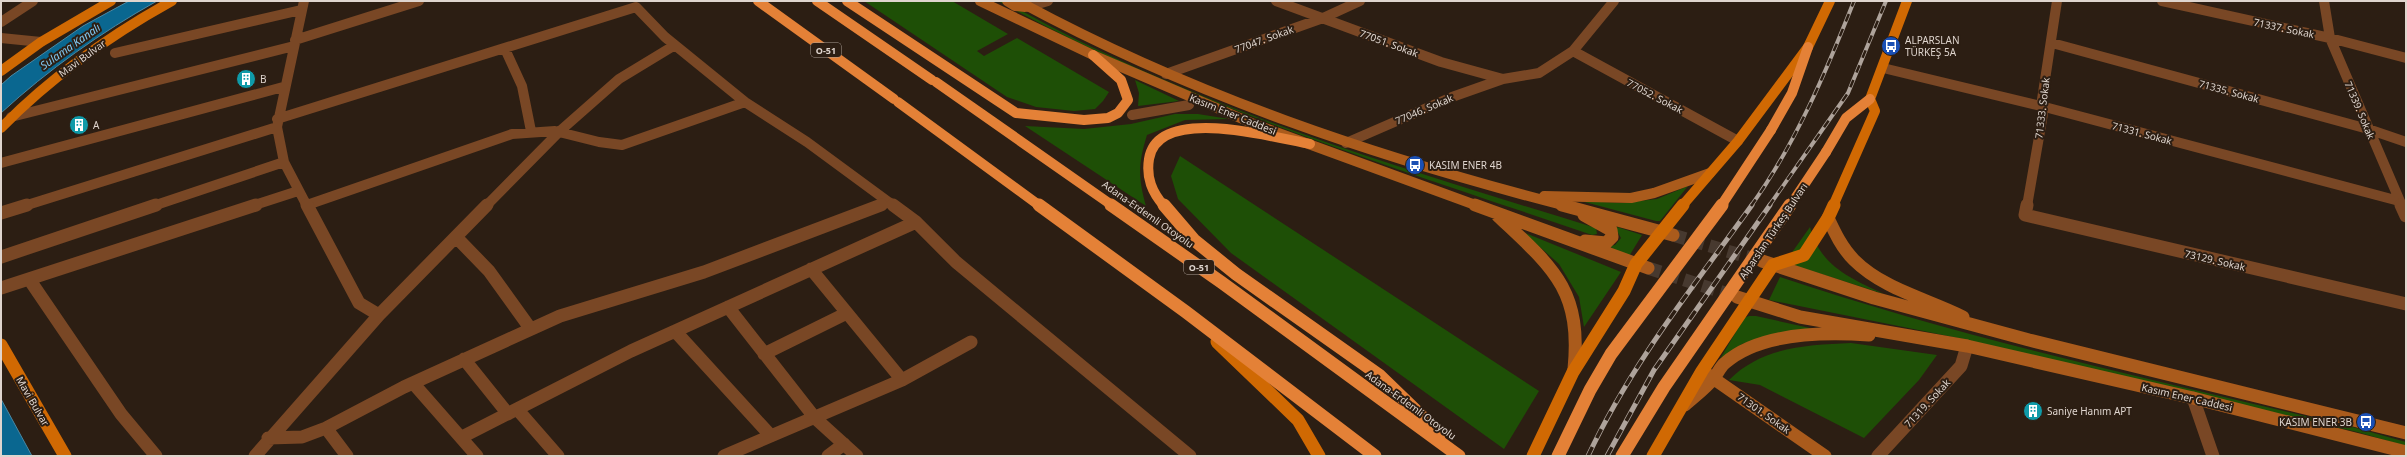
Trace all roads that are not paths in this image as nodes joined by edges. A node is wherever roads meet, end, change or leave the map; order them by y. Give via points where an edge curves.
1 (33, 1) edge
2 (111, 1) edge
3 (172, 1) edge
4 (419, 1) edge
5 (758, 1) edge
6 (817, 1) edge
7 (847, 1) edge
8 (980, 1) edge
9 (992, 1) edge
10 (1007, 1) edge
11 (1018, 1) edge
12 (1048, 1) edge
13 (1276, 1) edge
14 (1360, 1) edge
15 (1830, 1) edge
16 (1907, 1) edge
17 (2057, 1) edge
18 (2162, 1) edge
19 (2324, 1) edge
20 (1611, 2) edge
21 (302, 6) edge
22 (1028, 7) junction
23 (1323, 18) junction
24 (1018, 19) junction
25 (1, 22) edge
26 (1, 38) edge
27 (2330, 38) junction
28 (41, 42) junction
29 (294, 43) junction
30 (2052, 43) junction
31 (675, 45) junction
32 (1808, 47) junction
33 (506, 49) junction
34 (1573, 51) junction
35 (114, 53) dead end
36 (1093, 55) junction
37 (2406, 58) edge
38 (1883, 68) junction
39 (1, 71) edge
40 (1166, 74) junction
41 (1503, 79) junction
42 (283, 87) junction
43 (1870, 98) junction
44 (745, 102) junction
45 (1189, 105) dead end
46 (2041, 106) junction
47 (1132, 115) dead end
48 (11, 117) junction
49 (277, 123) junction
50 (1, 128) edge
51 (2368, 129) junction
52 (531, 131) junction
53 (560, 131) junction
54 (1738, 141) junction
55 (2406, 142) edge
56 (1346, 143) junction
57 (1310, 144) junction
58 (284, 162) junction
59 (1, 163) edge
60 (1710, 173) junction
61 (298, 191) junction
62 (1531, 196) junction
63 (2399, 200) junction
64 (889, 202) junction
65 (307, 205) junction
66 (1571, 208) junction
67 (1493, 211) junction
68 (1, 213) edge
69 (2025, 216) joint
70 (2406, 216) edge
71 (1828, 218) junction
72 (916, 222) junction
73 (1541, 229) junction
74 (1660, 231) junction
75 (1673, 235) tunnel mouth
76 (457, 238) junction
77 (1, 257) edge
78 (1767, 263) junction
79 (1642, 266) junction
80 (811, 269) junction
81 (29, 278) junction
82 (1, 288) edge
83 (1743, 298) junction
84 (2406, 304) edge
85 (728, 307) junction
86 (1186, 312) junction
87 (847, 313) junction
88 (379, 315) junction
89 (1977, 326) junction
90 (530, 328) junction
91 (675, 331) junction
92 (971, 342) dead end
93 (1, 345) edge
94 (1967, 346) junction
95 (764, 354) junction
96 (464, 359) junction
97 (1573, 372) junction
98 (1708, 374) junction
99 (902, 380) junction
100 (413, 383) junction
101 (2193, 398) junction
102 (512, 411) junction
103 (815, 418) junction
104 (326, 428) junction
105 (2406, 433) edge
106 (771, 436) junction
107 (462, 437) junction
108 (268, 438) junction
109 (844, 444) junction
110 (2406, 452) edge
111 (65, 456) edge
112 (156, 456) edge
113 (255, 456) edge
114 (347, 456) edge
115 (477, 456) edge
116 (558, 456) edge
117 (724, 456) edge
118 (828, 456) edge
119 (857, 456) edge
120 (1190, 456) edge
121 (1319, 456) edge
122 (1374, 456) edge
123 (1460, 456) edge
124 (1533, 456) edge
125 (1558, 456) edge
126 (1622, 456) edge
127 (1654, 456) edge
128 (1825, 456) edge
129 (1878, 456) edge
130 (2213, 456) edge

1 - 25 street
2 - 28 main road
3 - 48 main road, Mavi Bulvar via 88,52
4 - 29 street
5 - 86 highway, O-51
6 - 123 highway, Adana-Erdemli Otoyolu / O-51 via 1221,282
7 - 36 highway via 1016,113 1084,120 1108,118 1118,113 1128,100 1121,80
8 - 24 main road, Kasım Ener Caddesi
9 - 24 main road
10 - 22 main road via 1015,6
11 - 22 main road, Kasım Ener Caddesi
12 - 22 street
13 - 23 street, 77051. Sokak
14 - 23 street, 77047. Sokak
15 - 32 main road
16 - 38 main road, Alparslan Türkeş Bulvarı
17 - 30 street, 71333. Sokak
18 - 27 street, 71337. Sokak
19 - 27 street, 71339. Sokak
20 - 34 street
21 - 29 street
21 - 35 street
22 - 40 main road, Kasım Ener Caddesi via 1087,38
23 - 40 street, 77047. Sokak
23 - 41 street, 77051. Sokak via 1441,62
24 - 36 main road, Kasım Ener Caddesi
26 - 28 street
27 - 37 street, 71337. Sokak
27 - 51 street, 71339. Sokak
28 - 39 main road
29 - 42 street
29 - 48 street
30 - 46 street, 71333. Sokak
30 - 51 street, 71335. Sokak
31 - 33 street via 636,7
31 - 44 street
31 - 53 street via 615,82
32 - 54 main road
32 - 125 highway, bridge via 1792,93 1772,130 1721,206 1611,354 1590,390
33 - 49 street
33 - 52 street via 522,86
34 - 41 street via 1539,73
34 - 54 street, 77052. Sokak
36 - 57 main road, Kasım Ener Caddesi via 1189,97
38 - 43 main road, Alparslan Türkeş Bulvarı
38 - 46 street, 71331. Sokak
40 - 56 main road, Kasım Ener Caddesi via 1267,116
41 - 56 street, 77046. Sokak via 1452,97
42 - 49 street
42 - 59 street
43 - 71 main road, Alparslan Türkeş Bulvarı via 1874,111
43 - 126 highway, Alparslan Türkeş Bulvarı, bridge via 1846,118 1724,304 1664,387
44 - 53 street via 622,145 604,144
44 - 64 street via 807,142
45 - 47 street
46 - 63 street, 71331. Sokak
46 - 69 street, 71333. Sokak via 2043,114
48 - 50 main road, Mavi Bulvar
49 - 58 street
49 - 68 street
51 - 55 street, 71335. Sokak
51 - 63 street, 71339. Sokak
52 - 53 street
52 - 65 street via 512,134
53 - 76 street
54 - 60 main road
56 - 62 main road, Kasım Ener Caddesi
57 - 67 main road, Kasım Ener Caddesi
57 - 123 highway via 1222,128 1198,127 1176,132 1161,140 1150,153 1147,172 1156,195 1194,240 1236,274 1379,375
58 - 61 street
58 - 77 street
60 - 62 main road via 1654,193 1631,198
60 - 74 main road
61 - 65 street
61 - 81 street
62 - 66 main road
63 - 70 street, 71339. Sokak
64 - 72 street
64 - 90 street via 704,272 560,316
65 - 88 street via 359,303
66 - 73 main road via 1611,230 1612,237 1606,243 1592,243
66 - 74 main road
67 - 73 main road, Kasım Ener Caddesi
67 - 97 main road via 1550,264 1565,287 1575,320 1577,350
69 - 84 street, 73129. Sokak
71 - 78 main road, Alparslan Türkeş Bulvarı via 1804,255
71 - 89 main road via 1836,238 1853,261 1881,282 1954,311
72 - 80 street
72 - 120 street via 956,262
73 - 79 main road
74 - 75 main road
74 - 79 main road
76 - 88 street
76 - 90 street via 489,271
78 - 83 main road, Alparslan Türkeş Bulvarı
78 - 89 main road, Kasım Ener Caddesi via 1874,298
79 - 97 main road
80 - 85 street
80 - 87 street
81 - 82 street
81 - 112 street via 121,414
83 - 94 main road via 1800,317
83 - 98 main road, Alparslan Türkeş Bulvarı
85 - 91 street
85 - 95 street
86 - 121 main road via 1298,420
86 - 122 highway, O-51
87 - 95 street
87 - 99 street
88 - 108 street
89 - 105 main road, Kasım Ener Caddesi
90 - 96 street
91 - 102 street
91 - 106 street
92 - 99 street
93 - 111 main road, Mavi Bulvar
94 - 98 main road via 1861,334 1819,334 1749,348
94 - 101 main road, Kasım Ener Caddesi
94 - 129 street, 71319. Sokak via 1961,366
95 - 103 street
96 - 100 street
96 - 102 street
97 - 124 main road
98 - 127 main road, Alparslan Türkeş Bulvarı via 1678,412
98 - 128 main road, 71301. Sokak
99 - 103 street
100 - 104 street
100 - 107 street
101 - 110 main road, Kasım Ener Caddesi
101 - 130 street
102 - 107 street
102 - 116 street
103 - 106 street
103 - 109 street
104 - 108 street via 302,437
104 - 114 street
106 - 117 street
107 - 115 street
108 - 113 street
109 - 118 street
109 - 119 street

